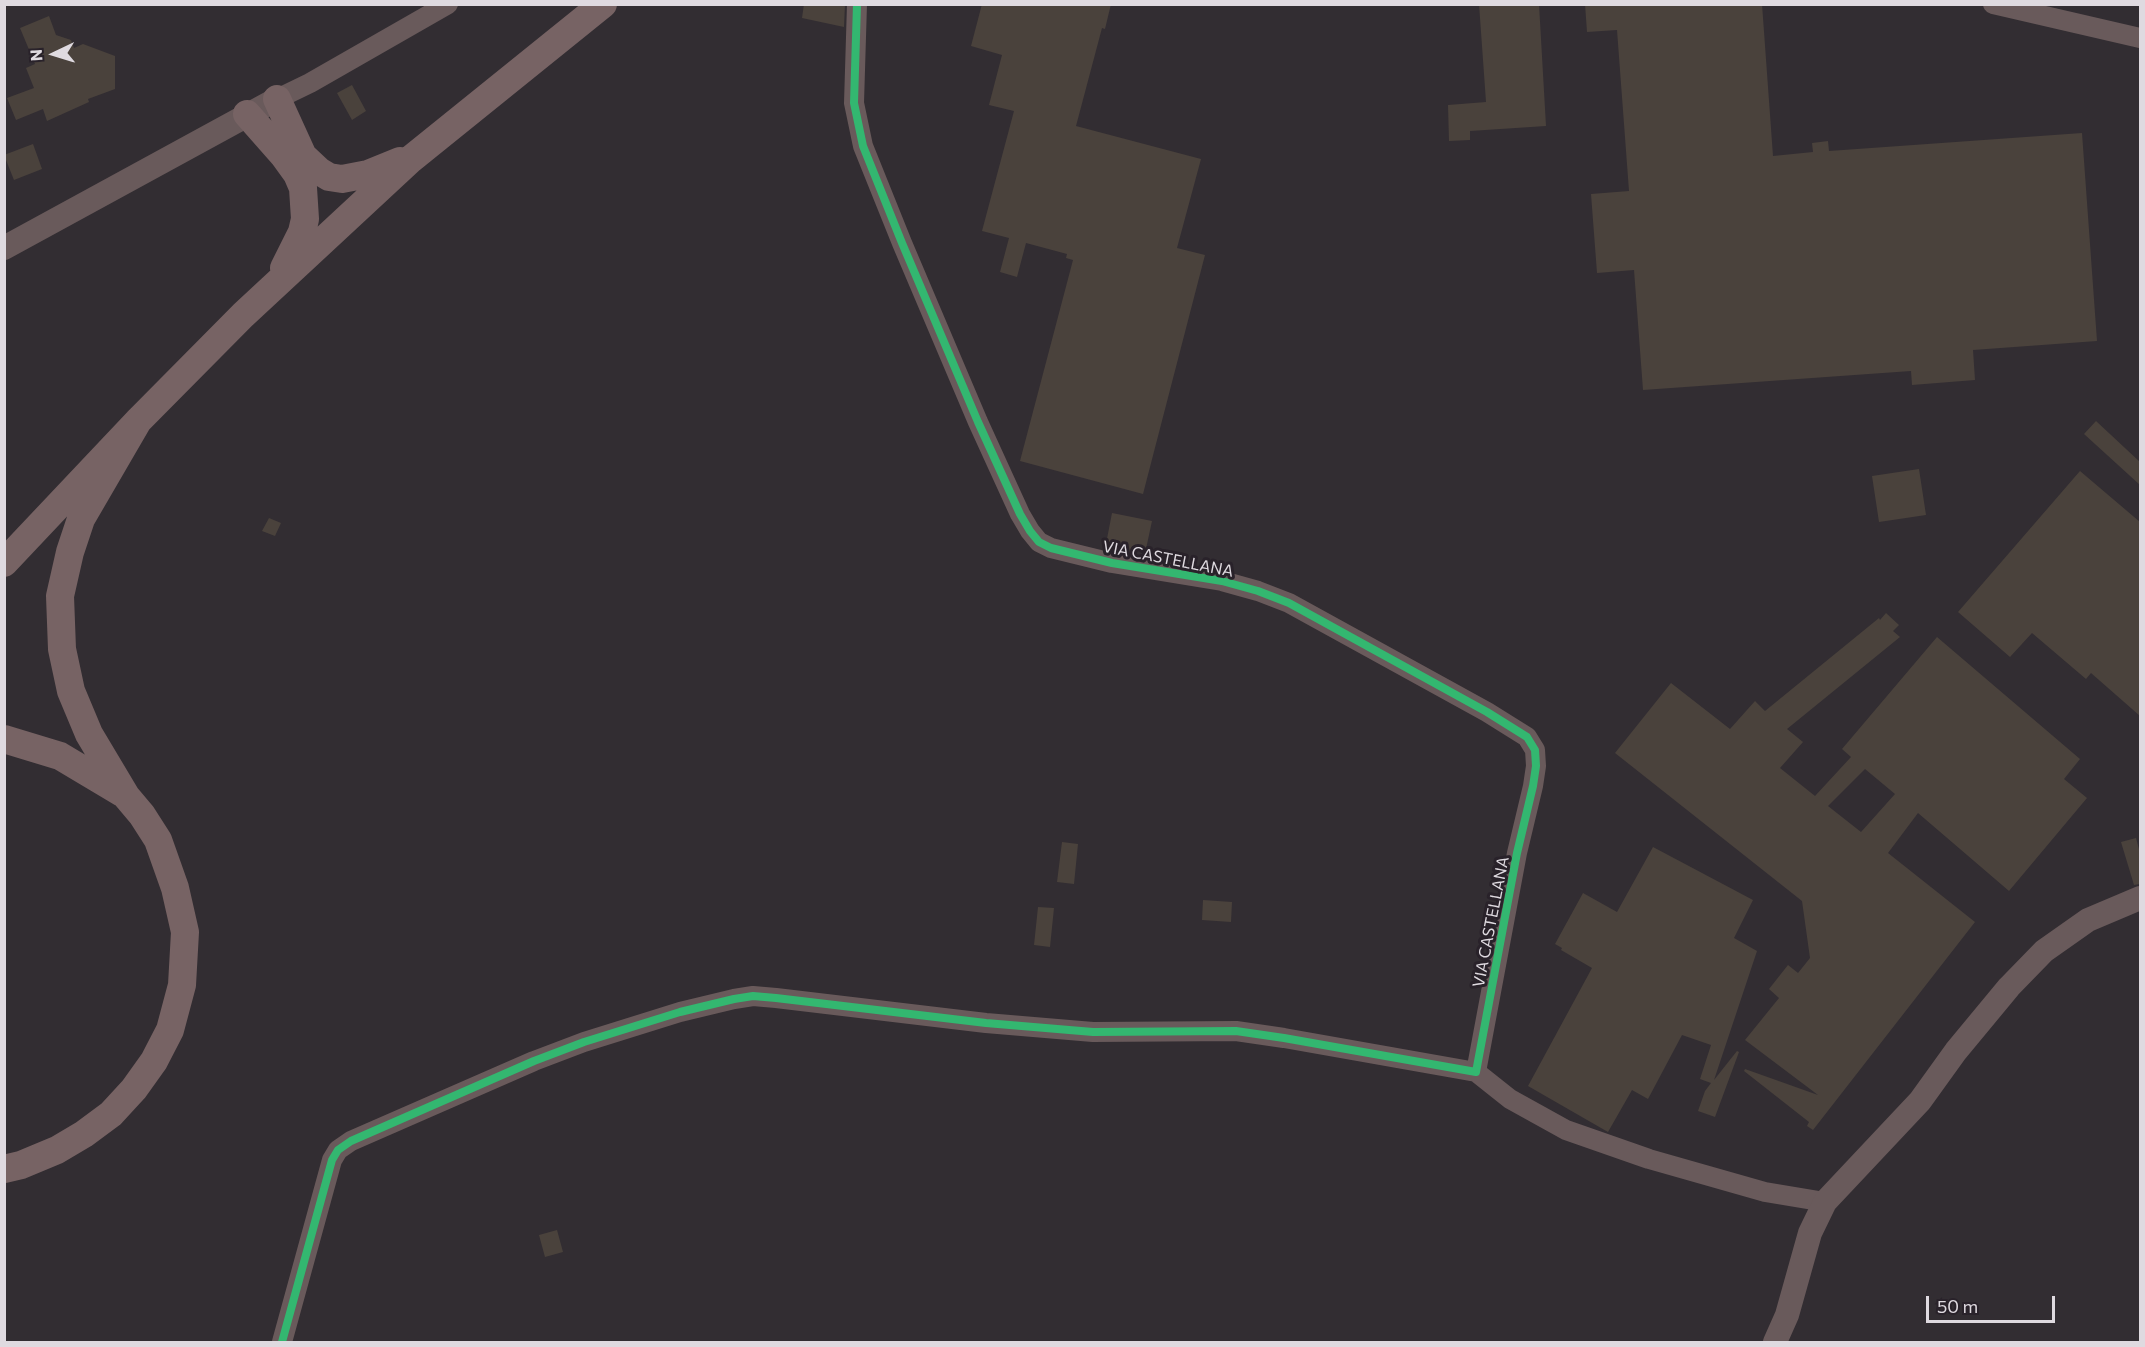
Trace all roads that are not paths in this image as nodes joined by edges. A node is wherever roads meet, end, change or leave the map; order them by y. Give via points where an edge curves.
1 (448, 4) edge
2 (603, 4) edge
3 (857, 4) edge
4 (1993, 4) edge
5 (2140, 38) edge
6 (277, 99) junction
7 (247, 114) junction
8 (411, 159) junction
9 (4, 248) edge
10 (271, 289) junction
11 (138, 421) junction
12 (4, 563) edge
13 (4, 739) edge
14 (126, 796) junction
15 (2140, 898) edge
16 (1476, 1072) junction
17 (4, 1169) edge
18 (1825, 1202) junction
19 (282, 1342) edge
20 (1775, 1342) edge

1 - 6 street
2 - 8 main road
3 - 16 street, VIA CASTELLANA via 854,103 864,146 978,422 1020,514 1039,542 1113,563 1222,581 1289,603 1487,712 1527,737 1535,750 1533,786
4 - 5 street
6 - 7 street
6 - 8 main road via 303,156 329,177 368,174
7 - 9 street
7 - 10 main road via 297,174 305,202 302,232
8 - 10 main road
10 - 11 main road
11 - 12 main road
11 - 14 main road via 81,519 60,596 62,649 71,692 89,734
13 - 14 main road via 60,756
14 - 17 main road via 158,840 185,932 182,985 170,1029 154,1061 111,1114 57,1150
15 - 18 street via 2088,920 2044,951 1956,1051 1920,1101
16 - 18 street via 1510,1099 1566,1130 1765,1192
16 - 19 street via 1236,1031 1093,1032 776,998 734,999 680,1012 544,1057 338,1150
18 - 20 street via 1810,1233 1787,1316

